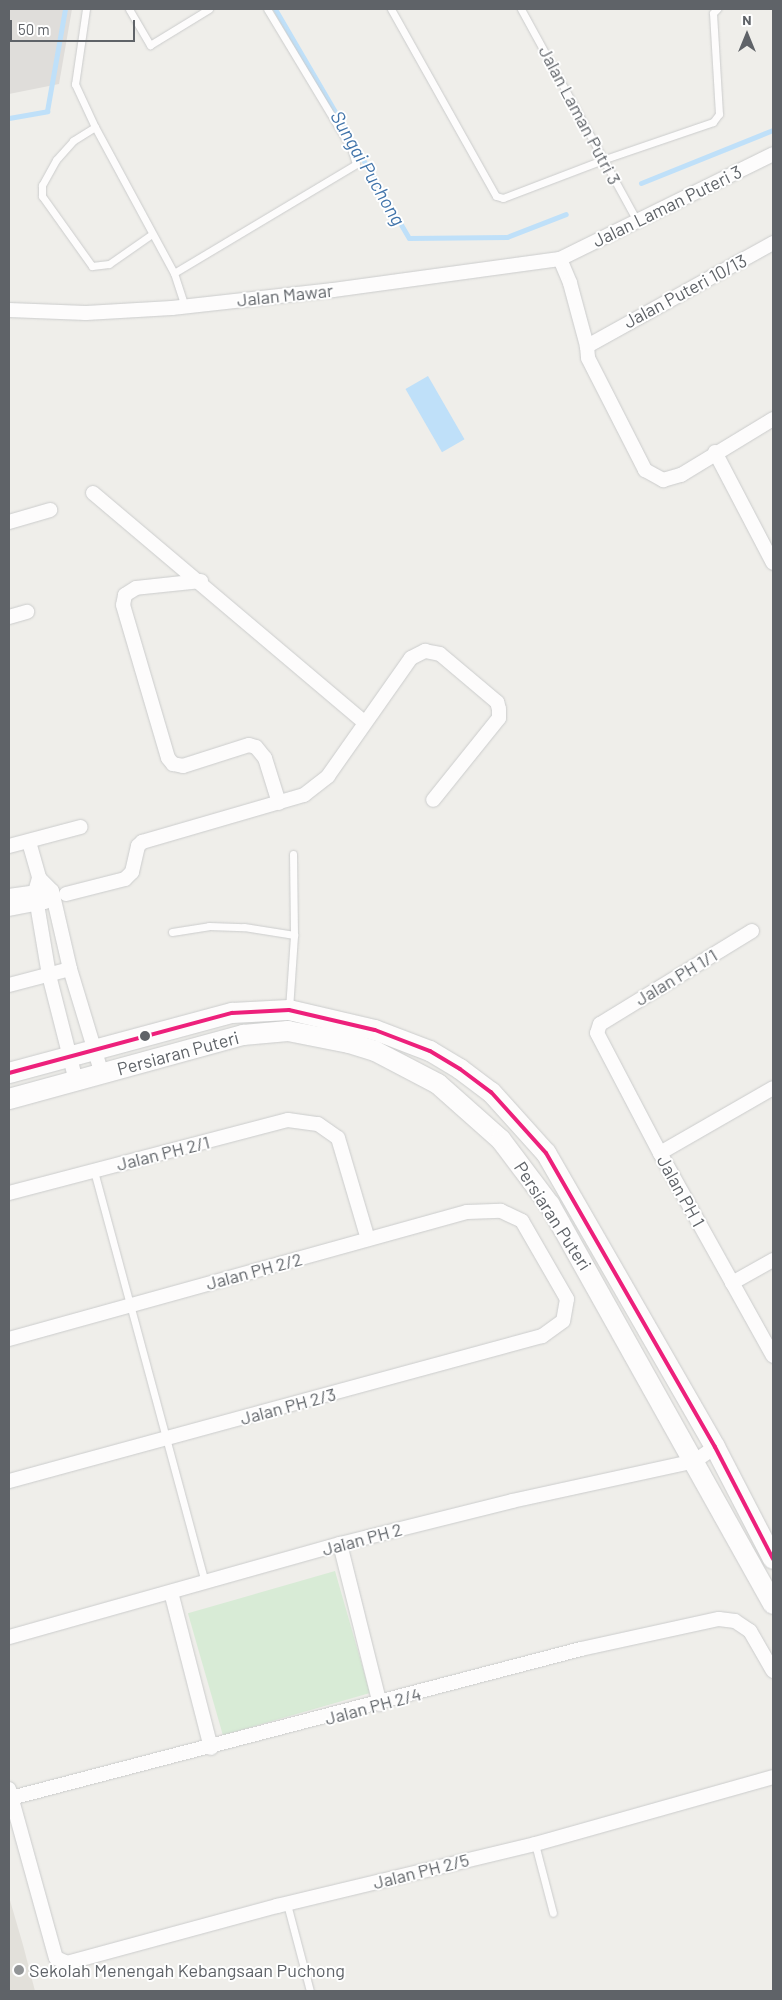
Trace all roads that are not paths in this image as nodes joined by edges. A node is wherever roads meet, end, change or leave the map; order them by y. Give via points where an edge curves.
1 (86, 9) edge
2 (129, 9) edge
3 (209, 9) edge
4 (267, 9) edge
5 (391, 9) edge
6 (521, 9) edge
7 (716, 9) edge
8 (95, 127) junction
9 (773, 154) edge
10 (605, 159) junction
11 (637, 221) junction
12 (152, 234) junction
13 (773, 243) edge
14 (560, 258) junction
15 (174, 273) junction
16 (185, 306) junction
17 (9, 310) edge
18 (591, 342) junction
19 (773, 419) edge
20 (715, 452) junction
21 (93, 493) dead end
22 (50, 510) dead end
23 (9, 522) edge
24 (773, 563) edge
25 (201, 581) junction
26 (27, 612) dead end
27 (9, 617) edge
28 (363, 721) junction
29 (433, 800) dead end
30 (279, 803) junction
31 (81, 827) dead end
32 (29, 842) junction
33 (9, 846) edge
34 (293, 854) dead end
35 (39, 878) junction
36 (57, 895) junction
37 (9, 896) edge
38 (35, 898) junction
39 (9, 909) edge
40 (752, 931) dead end
41 (172, 932) dead end
42 (294, 935) junction
43 (70, 969) junction
44 (49, 975) junction
45 (9, 985) edge
46 (289, 1021) junction
47 (600, 1024) joint
48 (94, 1048) junction
49 (68, 1056) junction
50 (9, 1073) edge
51 (102, 1074) junction
52 (76, 1081) junction
53 (773, 1088) edge
54 (9, 1099) edge
55 (660, 1153) junction
56 (94, 1171) junction
57 (9, 1193) edge
58 (368, 1239) junction
59 (773, 1260) edge
60 (732, 1283) junction
61 (130, 1305) junction
62 (562, 1321) joint
63 (9, 1339) edge
64 (773, 1356) edge
65 (165, 1439) junction
66 (715, 1447) junction
67 (695, 1461) junction
68 (9, 1481) edge
69 (340, 1544) junction
70 (773, 1559) edge
71 (205, 1582) junction
72 (172, 1592) junction
73 (773, 1604) edge
74 (9, 1637) edge
75 (773, 1671) edge
76 (380, 1704) junction
77 (211, 1748) junction
78 (773, 1777) edge
79 (10, 1794) edge
80 (535, 1844) junction
81 (287, 1904) junction
82 (553, 1913) dead end
83 (310, 1991) edge

1 - 8 lane via 75,84
2 - 3 lane via 150,45
4 - 15 lane via 351,148 356,164
5 - 10 lane via 496,196 512,196
6 - 10 lane, Jalan Laman Putri 3
7 - 10 lane via 713,14 719,114 713,122
8 - 12 lane
8 - 12 lane via 73,141 56,160 42,185 42,196 92,266 109,264
9 - 11 street, Jalan Laman Puteri 3
10 - 11 lane, Jalan Laman Putri 3
11 - 14 street, Jalan Laman Puteri 3
12 - 15 lane
13 - 18 street, Jalan Puteri 10/13
14 - 16 street, Jalan Mawar via 333,290
14 - 18 street
15 - 16 lane
16 - 17 street, Jalan Mawar via 86,313
18 - 20 street via 588,358 645,470 663,480 681,475
19 - 20 street
20 - 24 street
21 - 25 street
22 - 23 street
25 - 28 street
25 - 30 street via 136,588 126,595 123,605 168,758 183,766 249,745 256,747 265,758
26 - 27 street
28 - 29 street via 411,658 425,651 440,654 497,702 499,718
28 - 30 street via 328,776 304,795
30 - 36 street via 142,842 138,846 132,872 125,879
31 - 32 street
32 - 33 street
32 - 35 street
34 - 42 lane
35 - 36 street
35 - 38 street
36 - 38 street
36 - 43 street
37 - 38 street
38 - 39 street
38 - 44 street
40 - 47 street, Jalan PH 1/1
41 - 42 lane via 235,926
42 - 46 lane
43 - 44 street
43 - 48 street
44 - 45 street
44 - 49 street
46 - 48 main road, Persiaran Puteri via 232,1014
46 - 51 main road, Persiaran Puteri
46 - 66 main road, Persiaran Puteri via 375,1030 430,1051 491,1092 546,1154
46 - 67 main road, Persiaran Puteri via 375,1052 438,1084 502,1140 550,1204
47 - 55 street, Jalan PH 1 via 597,1034 601,1044
48 - 49 main road, Persiaran Puteri
48 - 51 street
49 - 50 main road, Persiaran Puteri
49 - 52 street
51 - 52 main road, Persiaran Puteri
52 - 54 main road, Persiaran Puteri
53 - 55 street
55 - 60 street, Jalan PH 1
56 - 57 street, Jalan PH 2/1
56 - 58 street, Jalan PH 2/1 via 288,1120 318,1124 338,1138
56 - 61 lane
58 - 61 street, Jalan PH 2/2
58 - 62 street, Jalan PH 2/2 via 468,1212 501,1211 522,1221 567,1299
59 - 60 street
60 - 64 street, Jalan PH 1
61 - 63 street, Jalan PH 2/2
61 - 65 lane
62 - 65 street, Jalan PH 2/3 via 542,1336
65 - 68 street, Jalan PH 2/3
65 - 71 lane
66 - 67 street, Jalan PH 2
66 - 70 main road, Persiaran Puteri
67 - 69 street, Jalan PH 2 via 512,1501
67 - 73 main road, Persiaran Puteri
69 - 71 street, Jalan PH 2
69 - 76 street
71 - 72 street, Jalan PH 2
72 - 74 street, Jalan PH 2
72 - 77 street
75 - 76 street, Jalan PH 2/4 via 750,1631 735,1621 719,1619 581,1649
76 - 77 street, Jalan PH 2/4
77 - 79 street, Jalan PH 2/4
78 - 80 street, Jalan PH 2/5
79 - 81 street, Jalan PH 2/5 via 56,1958 68,1963
80 - 81 street, Jalan PH 2/5
80 - 82 lane
81 - 83 lane

